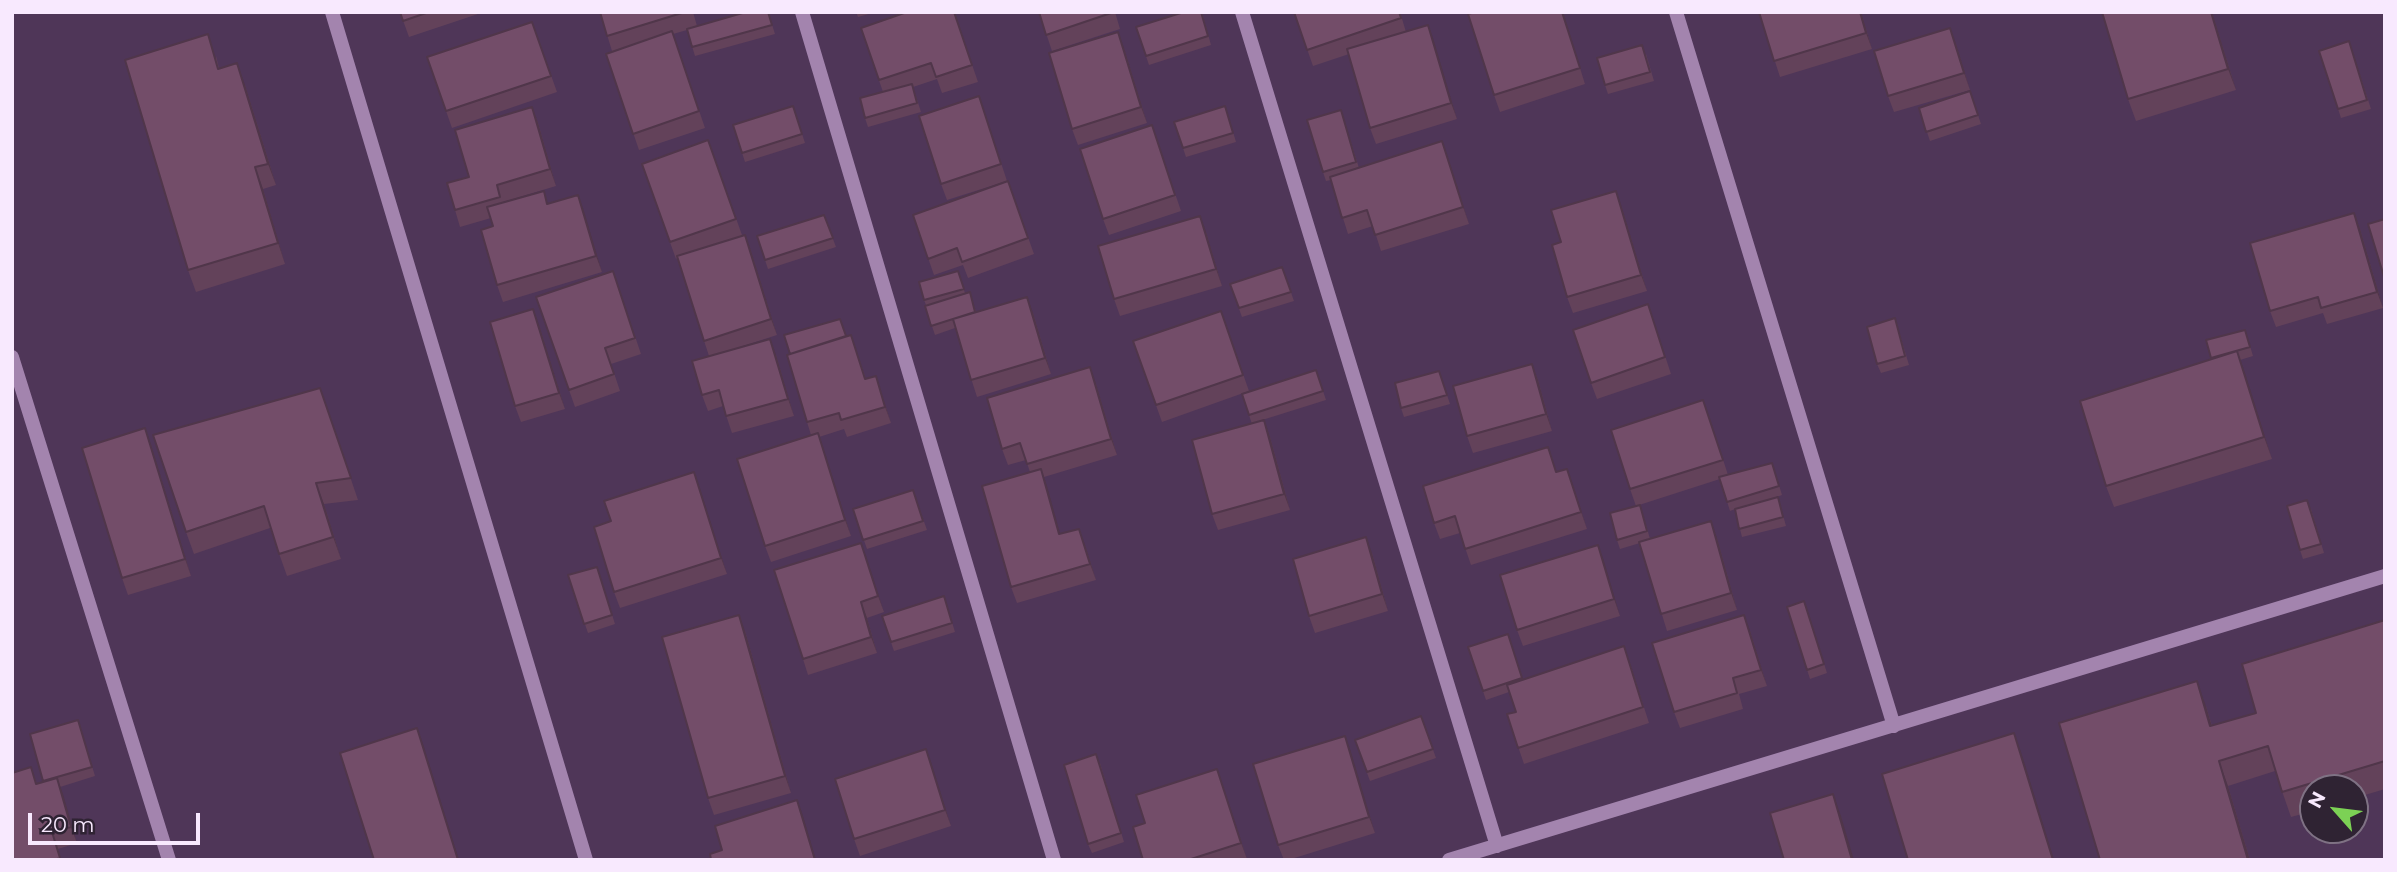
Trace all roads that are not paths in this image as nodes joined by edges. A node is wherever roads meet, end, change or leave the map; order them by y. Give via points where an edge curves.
1 (332, 12) edge
2 (802, 12) edge
3 (1242, 12) edge
4 (1676, 12) edge
5 (12, 358) edge
6 (2385, 576) edge
7 (1894, 726) junction
8 (1497, 846) junction
9 (169, 860) edge
10 (586, 860) edge
11 (1054, 860) edge
12 (1449, 860) edge

1 - 10 street
2 - 11 street
3 - 8 street
4 - 7 street
5 - 9 street
6 - 7 street
7 - 8 street
8 - 12 street

